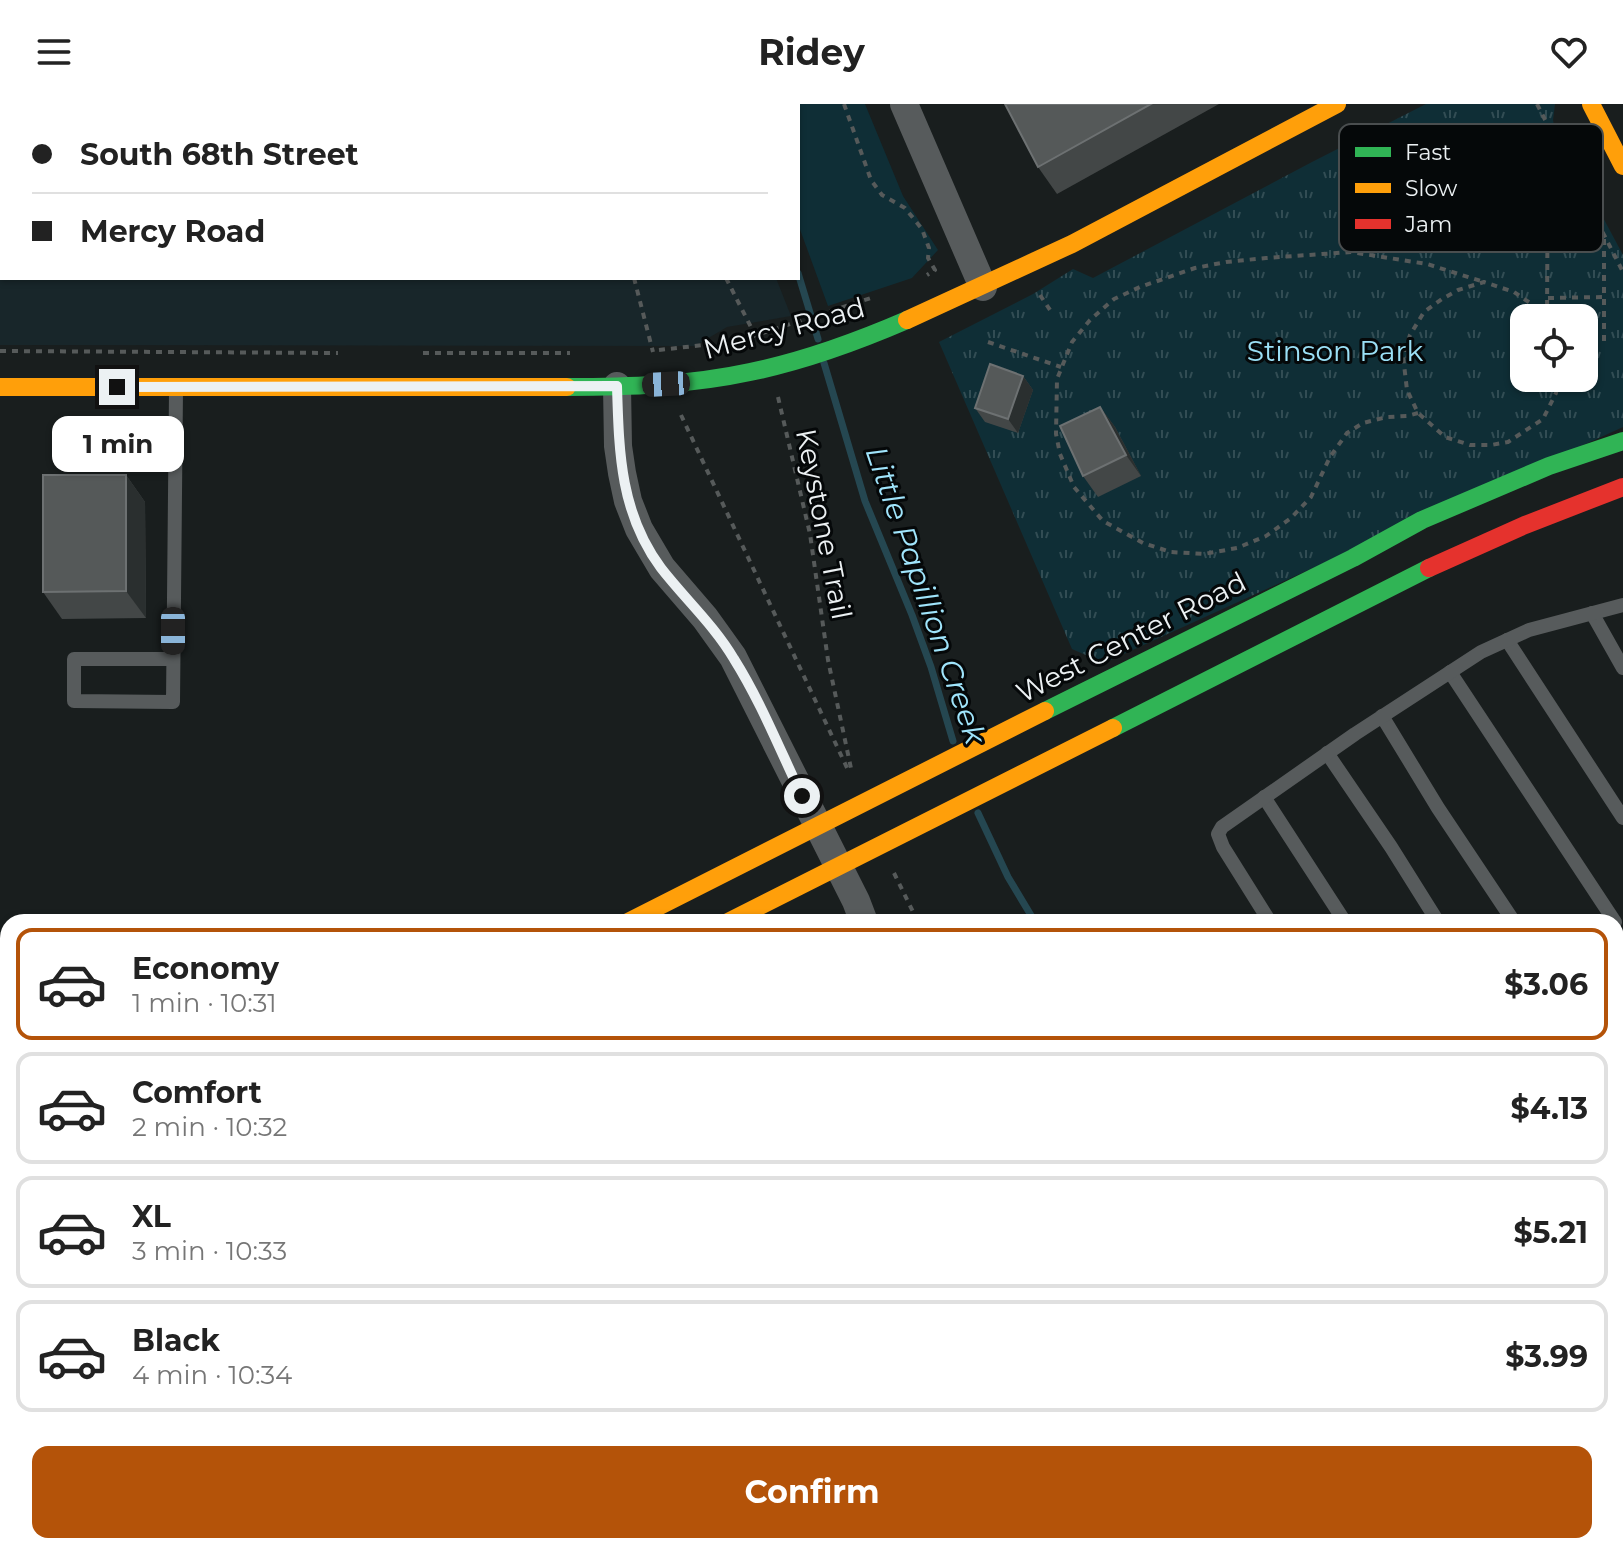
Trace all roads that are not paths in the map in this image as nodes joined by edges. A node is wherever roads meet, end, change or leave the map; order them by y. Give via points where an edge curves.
1 (904, 104) edge
2 (1337, 104) edge
3 (1591, 104) edge
4 (1601, 124) edge
5 (1603, 127) edge
6 (1623, 166) edge
7 (983, 287) junction
8 (617, 386) junction
9 (0, 387) edge
10 (176, 387) junction
11 (1623, 441) edge
12 (65, 459) dead end
13 (176, 459) junction
14 (1623, 487) edge
15 (1623, 605) edge
16 (1592, 613) junction
17 (1507, 640) junction
18 (173, 659) junction
19 (1623, 668) edge
20 (1450, 672) junction
21 (1382, 716) junction
22 (1327, 753) junction
23 (1264, 797) junction
24 (1623, 818) edge
25 (644, 914) edge
26 (745, 914) edge
27 (861, 914) edge
28 (1265, 914) edge
29 (1340, 914) edge
30 (1433, 914) edge
31 (1509, 914) edge
32 (1610, 914) edge

1 - 7 street
2 - 7 main road, Mercy Road
3 - 4 main road
5 - 6 main road
7 - 8 main road, Mercy Road via 915,318 777,365 728,376
8 - 10 main road, Mercy Road
8 - 27 street via 620,459 639,529 745,678
9 - 10 main road, Mercy Road
10 - 13 lane
11 - 25 main road, West Center Road via 1523,476 1422,520
12 - 13 lane
13 - 18 lane
14 - 26 main road via 1450,557
15 - 16 lane
16 - 17 lane
16 - 19 lane
17 - 20 lane
17 - 24 lane
18 - 18 lane via 173,702 74,701 74,659
20 - 21 lane
20 - 32 lane
21 - 22 lane
21 - 31 lane
22 - 23 lane
22 - 30 lane
23 - 28 lane via 1218,834
23 - 29 lane

